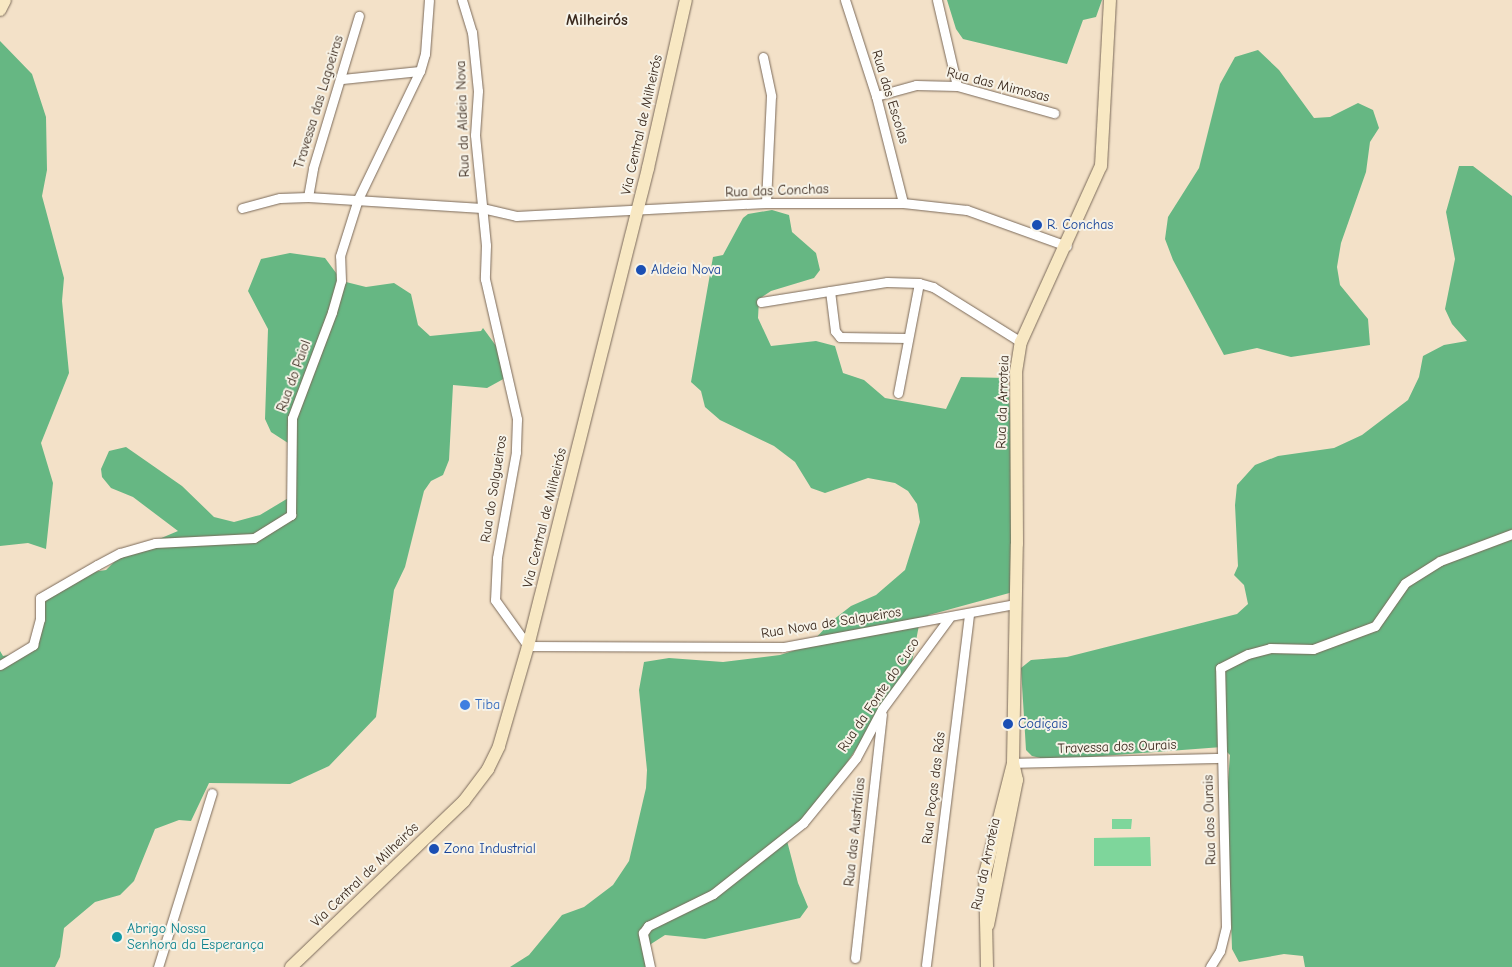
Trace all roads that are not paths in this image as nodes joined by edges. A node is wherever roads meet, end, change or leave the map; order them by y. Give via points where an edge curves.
1 (5, 0) edge
2 (428, 0) edge
3 (462, 0) edge
4 (686, 0) edge
5 (845, 0) edge
6 (937, 0) edge
7 (1110, 0) edge
8 (0, 10) edge
9 (359, 16) dead end
10 (763, 57) dead end
11 (420, 71) junction
12 (342, 79) junction
13 (956, 86) junction
14 (876, 96) junction
15 (1054, 113) dead end
16 (308, 197) junction
17 (358, 199) junction
18 (766, 203) junction
19 (903, 203) junction
20 (242, 208) dead end
21 (482, 208) junction
22 (637, 212) junction
23 (1067, 246) junction
24 (919, 283) junction
25 (830, 291) junction
26 (761, 302) dead end
27 (908, 338) junction
28 (1020, 342) junction
29 (898, 394) dead end
30 (1512, 534) edge
31 (1015, 604) junction
32 (969, 614) junction
33 (949, 618) junction
34 (528, 646) junction
35 (0, 665) edge
36 (882, 710) junction
37 (1221, 758) junction
38 (1013, 763) junction
39 (212, 793) dead end
40 (856, 958) dead end
41 (926, 965) dead end
42 (158, 967) edge
43 (292, 967) edge
44 (650, 967) edge
45 (987, 967) edge
46 (1210, 967) edge

1 - 8 street
2 - 11 street, Rua do Paiol via 425,54
3 - 21 street, Rua da Aldeia Nova via 472,32 477,81 475,136
4 - 22 street, Via Central de Milheirós
5 - 14 street, Rua das Escolas
6 - 13 street
7 - 23 street, Rua da Arroteia via 1102,166
9 - 12 street, Travessa das Lagoeiras
10 - 18 street via 771,96
11 - 12 street
11 - 17 street, Rua do Paiol
12 - 16 street, Travessa das Lagoeiras via 313,168
13 - 14 street, Rua das Mimosas via 916,86
13 - 15 street, Rua das Mimosas
14 - 19 street, Rua das Escolas
16 - 17 street, Rua das Conchas
16 - 20 street, Rua das Conchas via 280,198
17 - 21 street, Rua das Conchas
17 - 35 street, Rua do Paiol via 340,256 341,280 332,312 292,418 291,515 254,538 155,543 120,553 40,598 40,619 33,645
18 - 19 street, Rua das Conchas
18 - 22 street, Rua das Conchas
19 - 23 street, Rua das Conchas via 967,210
21 - 22 street, Rua das Conchas via 516,216
21 - 34 street, Rua do Salgueiros via 488,301 516,419 516,452 497,558 495,600
22 - 34 street, Via Central de Milheirós
23 - 28 street, Rua da Arroteia
24 - 25 street via 901,281
24 - 27 street
24 - 28 street via 933,287
25 - 26 street
25 - 27 street via 835,331 840,337
27 - 29 street
28 - 31 street, Rua da Arroteia via 1016,372
30 - 37 street, Rua dos Ourais via 1440,561 1405,583 1375,626 1313,648 1270,648 1248,654 1220,668
31 - 32 street, Rua Nova de Salgueiros
31 - 38 street, Rua da Arroteia
32 - 33 street, Rua Nova de Salgueiros
32 - 41 street, Rua Poças das Rás
33 - 34 street, Rua Nova de Salgueiros via 775,648
33 - 36 street, Rua da Fonte do Cuco
34 - 43 street, Via Central de Milheirós via 499,746 473,788
36 - 40 street, Rua das Austrálias
36 - 44 street, Rua da Fonte do Cuco via 856,758 803,823 713,894 648,926 643,933
37 - 38 street, Travessa dos Ourais
37 - 46 street, Rua dos Ourais via 1226,927 1220,951
38 - 45 street, Rua da Arroteia via 1016,780 1013,810 988,926
39 - 42 street

